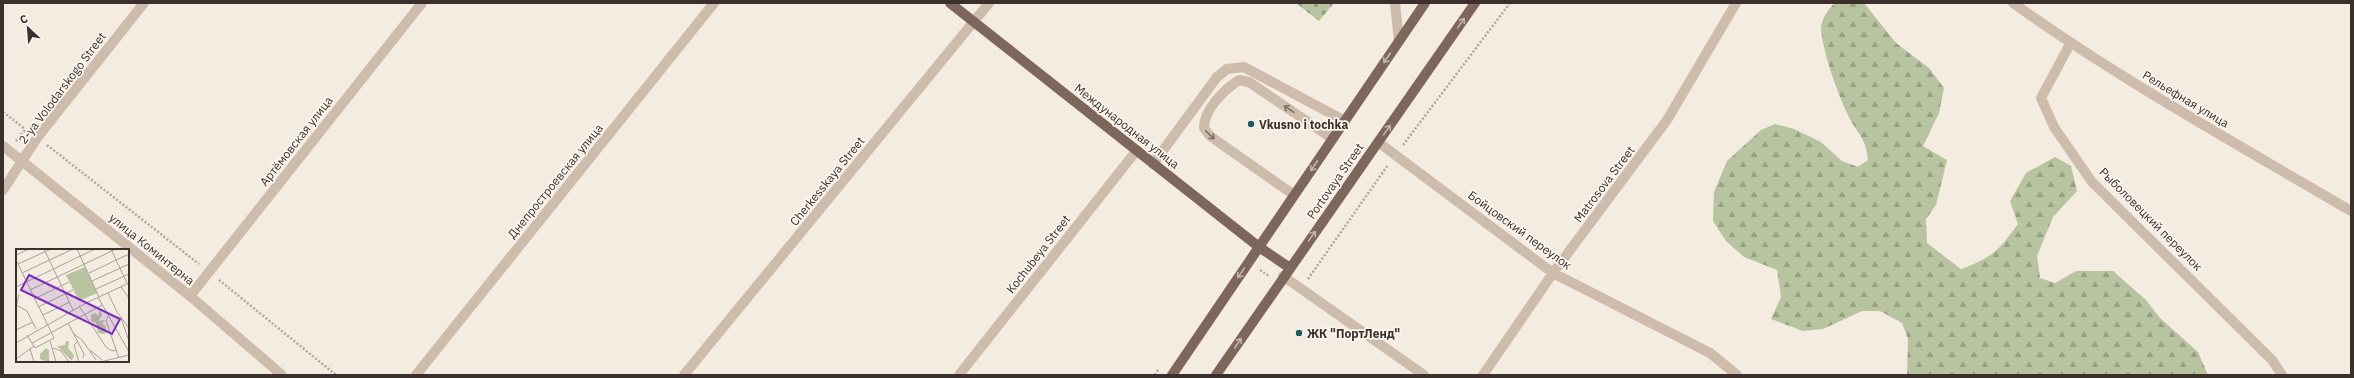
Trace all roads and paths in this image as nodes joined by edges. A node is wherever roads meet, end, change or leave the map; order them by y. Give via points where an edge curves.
1 (144, 3) edge
2 (422, 3) edge
3 (714, 3) edge
4 (950, 3) edge
5 (989, 3) edge
6 (1396, 3) edge
7 (1425, 3) edge
8 (1475, 3) edge
9 (1736, 3) edge
10 (2013, 3) edge
11 (974, 22) junction
12 (1399, 41) junction
13 (2070, 44) junction
14 (3, 112) edge
15 (1345, 121) junction
16 (29, 123) dead end
17 (24, 129) junction
18 (37, 138) junction
19 (1333, 139) junction
20 (1378, 142) junction
21 (6, 148) edge
22 (1137, 150) junction
23 (23, 162) junction
24 (1153, 164) junction
25 (3, 190) edge
26 (1294, 195) junction
27 (2351, 210) edge
28 (1259, 247) junction
29 (1290, 268) junction
30 (209, 272) junction
31 (1554, 273) junction
32 (1283, 276) junction
33 (190, 296) junction
34 (282, 375) edge
35 (336, 375) edge
36 (416, 375) edge
37 (684, 375) edge
38 (959, 375) edge
39 (1172, 375) edge
40 (1216, 375) edge
41 (1424, 375) edge
42 (1482, 375) edge
43 (1737, 375) edge
44 (2282, 375) edge

1 - 18 street, 2-ya Volodarskogo Street
2 - 30 street, Артёмовская улица
3 - 36 street, Днепростроевская улица
4 - 11 main road, Международная улица
5 - 11 street, Cherkesskaya Street
6 - 12 street
7 - 12 main road
20 -> 8 main road, Portovaya Street
9 - 31 street, Matrosova Street via 1667,120
10 - 13 street, Рельефная улица
11 - 22 main road, Международная улица
11 - 37 street, Cherkesskaya Street
12 -> 15 main road
13 - 27 street, Рельефная улица via 2203,125
13 - 44 street, Рыболовецкий переулок via 2041,98 2054,127 2092,182 2272,360
14 - 17 path
15 - 19 main road
15 - 24 street via 1244,67 1227,70 1217,77
16 - 17 path
17 - 18 path
17 - 21 path
18 - 23 street, 2-ya Volodarskogo Street
18 - 30 path
19 -> 26 main road
19 -> 26 street via 1249,82 1239,80 1224,90 1204,120 1204,128 1210,136
29 -> 20 main road, Portovaya Street
20 - 31 street, Бойцовский переулок
21 - 23 street, улица Коминтерна
22 - 24 main road, Международная улица
22 - 38 street, Kochubeya Street
23 - 25 street, 2-ya Volodarskogo Street
23 - 33 street, улица Коминтерна
24 - 28 main road, Международная улица
26 - 28 main road
28 - 29 main road, Международная улица
28 -> 39 main road
29 - 32 main road, Portovaya Street
30 - 33 street, Артёмовская улица
30 - 35 path
31 - 42 street, Matrosova Street
31 - 43 street, Бойцовский переулок via 1710,353
40 -> 32 main road, Portovaya Street
32 - 41 street
33 - 34 street, улица Коминтерна

